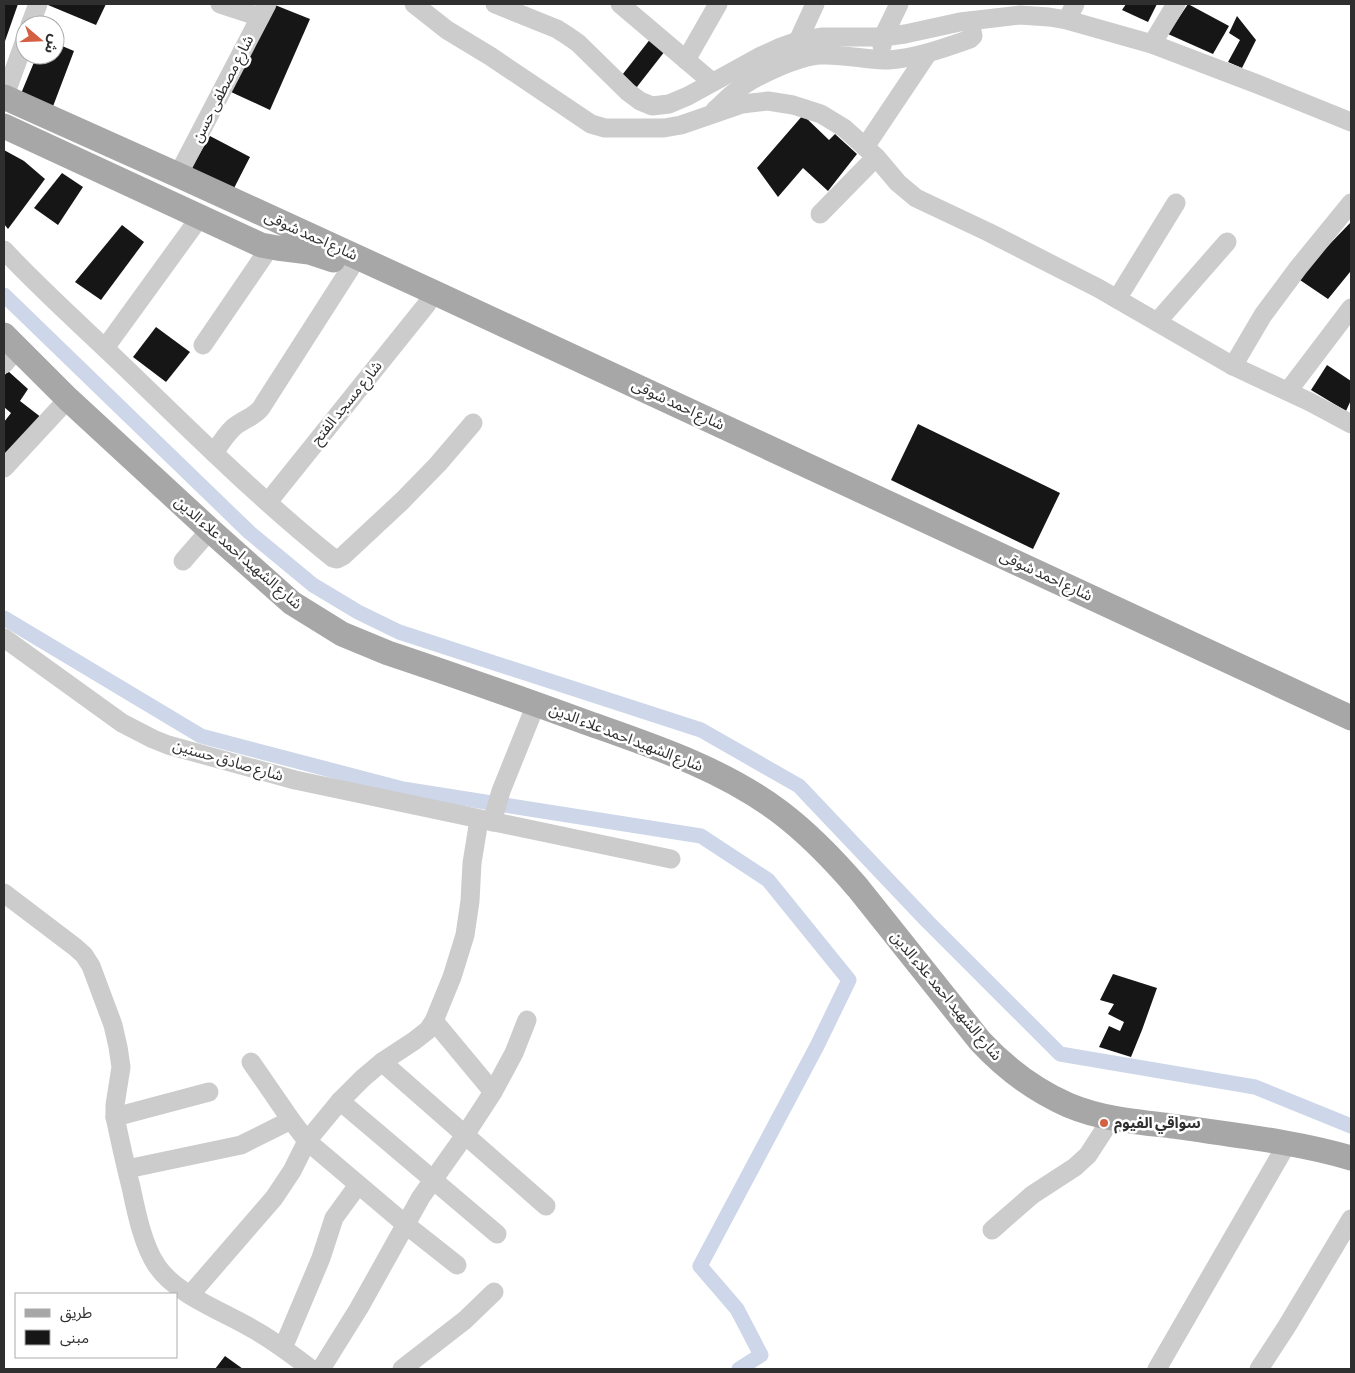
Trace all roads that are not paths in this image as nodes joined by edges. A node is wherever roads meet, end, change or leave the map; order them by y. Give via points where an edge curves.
1 (220, 4) edge
2 (414, 4) edge
3 (495, 4) edge
4 (620, 4) edge
5 (718, 4) edge
6 (815, 4) edge
7 (899, 4) edge
8 (1176, 4) edge
9 (264, 10) edge
10 (1071, 12) edge
11 (970, 21) junction
12 (883, 37) junction
13 (798, 41) junction
14 (1152, 44) junction
15 (928, 53) junction
16 (879, 59) junction
17 (686, 60) junction
18 (16, 65) edge
19 (712, 82) junction
20 (4, 97) edge
21 (711, 114) junction
22 (1351, 122) edge
23 (4, 126) edge
24 (871, 152) junction
25 (178, 175) junction
26 (1176, 203) dead end
27 (1351, 203) edge
28 (820, 214) dead end
29 (264, 215) junction
30 (200, 217) junction
31 (1227, 242) dead end
32 (261, 244) junction
33 (4, 250) edge
34 (350, 269) junction
35 (1117, 299) junction
36 (427, 304) junction
37 (1351, 308) edge
38 (1157, 322) junction
39 (203, 345) dead end
40 (104, 348) junction
41 (8, 349) edge
42 (1233, 366) junction
43 (1288, 391) junction
44 (68, 399) junction
45 (472, 423) dead end
46 (1351, 424) edge
47 (214, 453) junction
48 (4, 468) edge
49 (268, 502) junction
50 (210, 530) junction
51 (183, 561) dead end
52 (4, 638) edge
53 (536, 704) junction
54 (1351, 718) edge
55 (1351, 736) edge
56 (489, 818) junction
57 (671, 859) dead end
58 (4, 893) edge
59 (527, 1020) dead end
60 (434, 1021) junction
61 (251, 1062) dead end
62 (382, 1062) junction
63 (208, 1092) dead end
64 (493, 1092) junction
65 (340, 1101) junction
66 (115, 1116) junction
67 (1112, 1118) junction
68 (291, 1120) junction
69 (465, 1135) junction
70 (307, 1142) junction
71 (1288, 1142) junction
72 (1351, 1158) edge
73 (127, 1169) junction
74 (434, 1180) junction
75 (358, 1185) junction
76 (546, 1206) dead end
77 (1351, 1219) edge
78 (405, 1224) junction
79 (992, 1230) dead end
80 (497, 1234) dead end
81 (457, 1265) dead end
82 (168, 1289) edge
83 (494, 1292) dead end
84 (190, 1295) junction
85 (283, 1348) junction
86 (301, 1366) edge
87 (321, 1369) edge
88 (402, 1369) edge
89 (1157, 1369) edge
90 (1259, 1369) edge

1 - 9 street
2 - 21 street via 447,30 591,124 605,128 664,128
3 - 19 street via 568,36 628,92 652,106 669,104
4 - 17 street
5 - 17 street
6 - 13 street
7 - 12 street
8 - 14 street
9 - 25 street, شارع مصطفى حسن
10 - 11 street via 1049,17 1020,15
10 - 14 street
11 - 12 street
11 - 15 street via 972,38
12 - 13 street via 822,37
12 - 16 street
13 - 19 street
14 - 22 street
15 - 16 street
15 - 24 street
16 - 21 street via 821,55 796,59 735,91
17 - 19 street
18 - 20 street
20 - 25 main road, شارع احمد شوقى
21 - 24 street via 742,104 768,101 793,105 821,114 844,128
23 - 30 main road, شارع احمد شوقى
24 - 28 street
24 - 35 street via 916,198
25 - 29 main road, شارع احمد شوقى
26 - 35 street
27 - 42 street via 1269,307
29 - 32 main road via 264,225 256,238
29 - 54 main road, شارع احمد شوقى
30 - 32 main road, شارع احمد شوقى
30 - 40 street
31 - 38 street
32 - 34 main road, شارع احمد شوقى via 309,252
32 - 39 street
33 - 40 street
34 - 36 main road, شارع احمد شوقى
34 - 47 street via 261,408 236,425
35 - 38 street
36 - 49 street, شارع مسجد الفتح
36 - 55 main road, شارع احمد شوقى
37 - 43 street
38 - 42 street
40 - 47 street
41 - 44 main road, شارع الشهيد احمد علاء الدين
42 - 43 street
43 - 46 street
44 - 48 street
44 - 50 main road, شارع الشهيد احمد علاء الدين
45 - 49 street via 402,501 337,559 301,533
47 - 49 street
50 - 51 street
50 - 53 main road, شارع الشهيد احمد علاء الدين via 292,603 342,634
52 - 56 street, شارع صادق حسنين via 122,723 168,745 295,780
53 - 56 street
53 - 67 main road, شارع الشهيد احمد علاء الدين via 686,758 747,789 779,811 807,833 848,876 997,1060 1042,1093 1070,1106
56 - 57 street, شارع صادق حسنين
56 - 60 street via 472,863 465,935
58 - 66 street via 75,947 91,966 118,1047 121,1067
59 - 64 street
60 - 62 street via 428,1030
60 - 64 street
61 - 68 street
62 - 65 street
62 - 69 street
63 - 66 street
64 - 69 street
65 - 70 street
65 - 74 street
66 - 73 street
67 - 71 main road, شارع الشهيد احمد علاء الدين
67 - 79 street via 1088,1154 1032,1195
68 - 70 street
68 - 73 street via 241,1145
69 - 74 street
69 - 76 street
70 - 75 street
70 - 84 street via 274,1198
71 - 72 main road, شارع الشهيد احمد علاء الدين
71 - 89 street
73 - 82 street via 146,1244
74 - 78 street
74 - 80 street
75 - 78 street
75 - 85 street via 334,1218 321,1258
77 - 90 street
78 - 81 street
78 - 87 street
82 - 84 street
83 - 88 street via 465,1320
84 - 85 street
85 - 86 street

